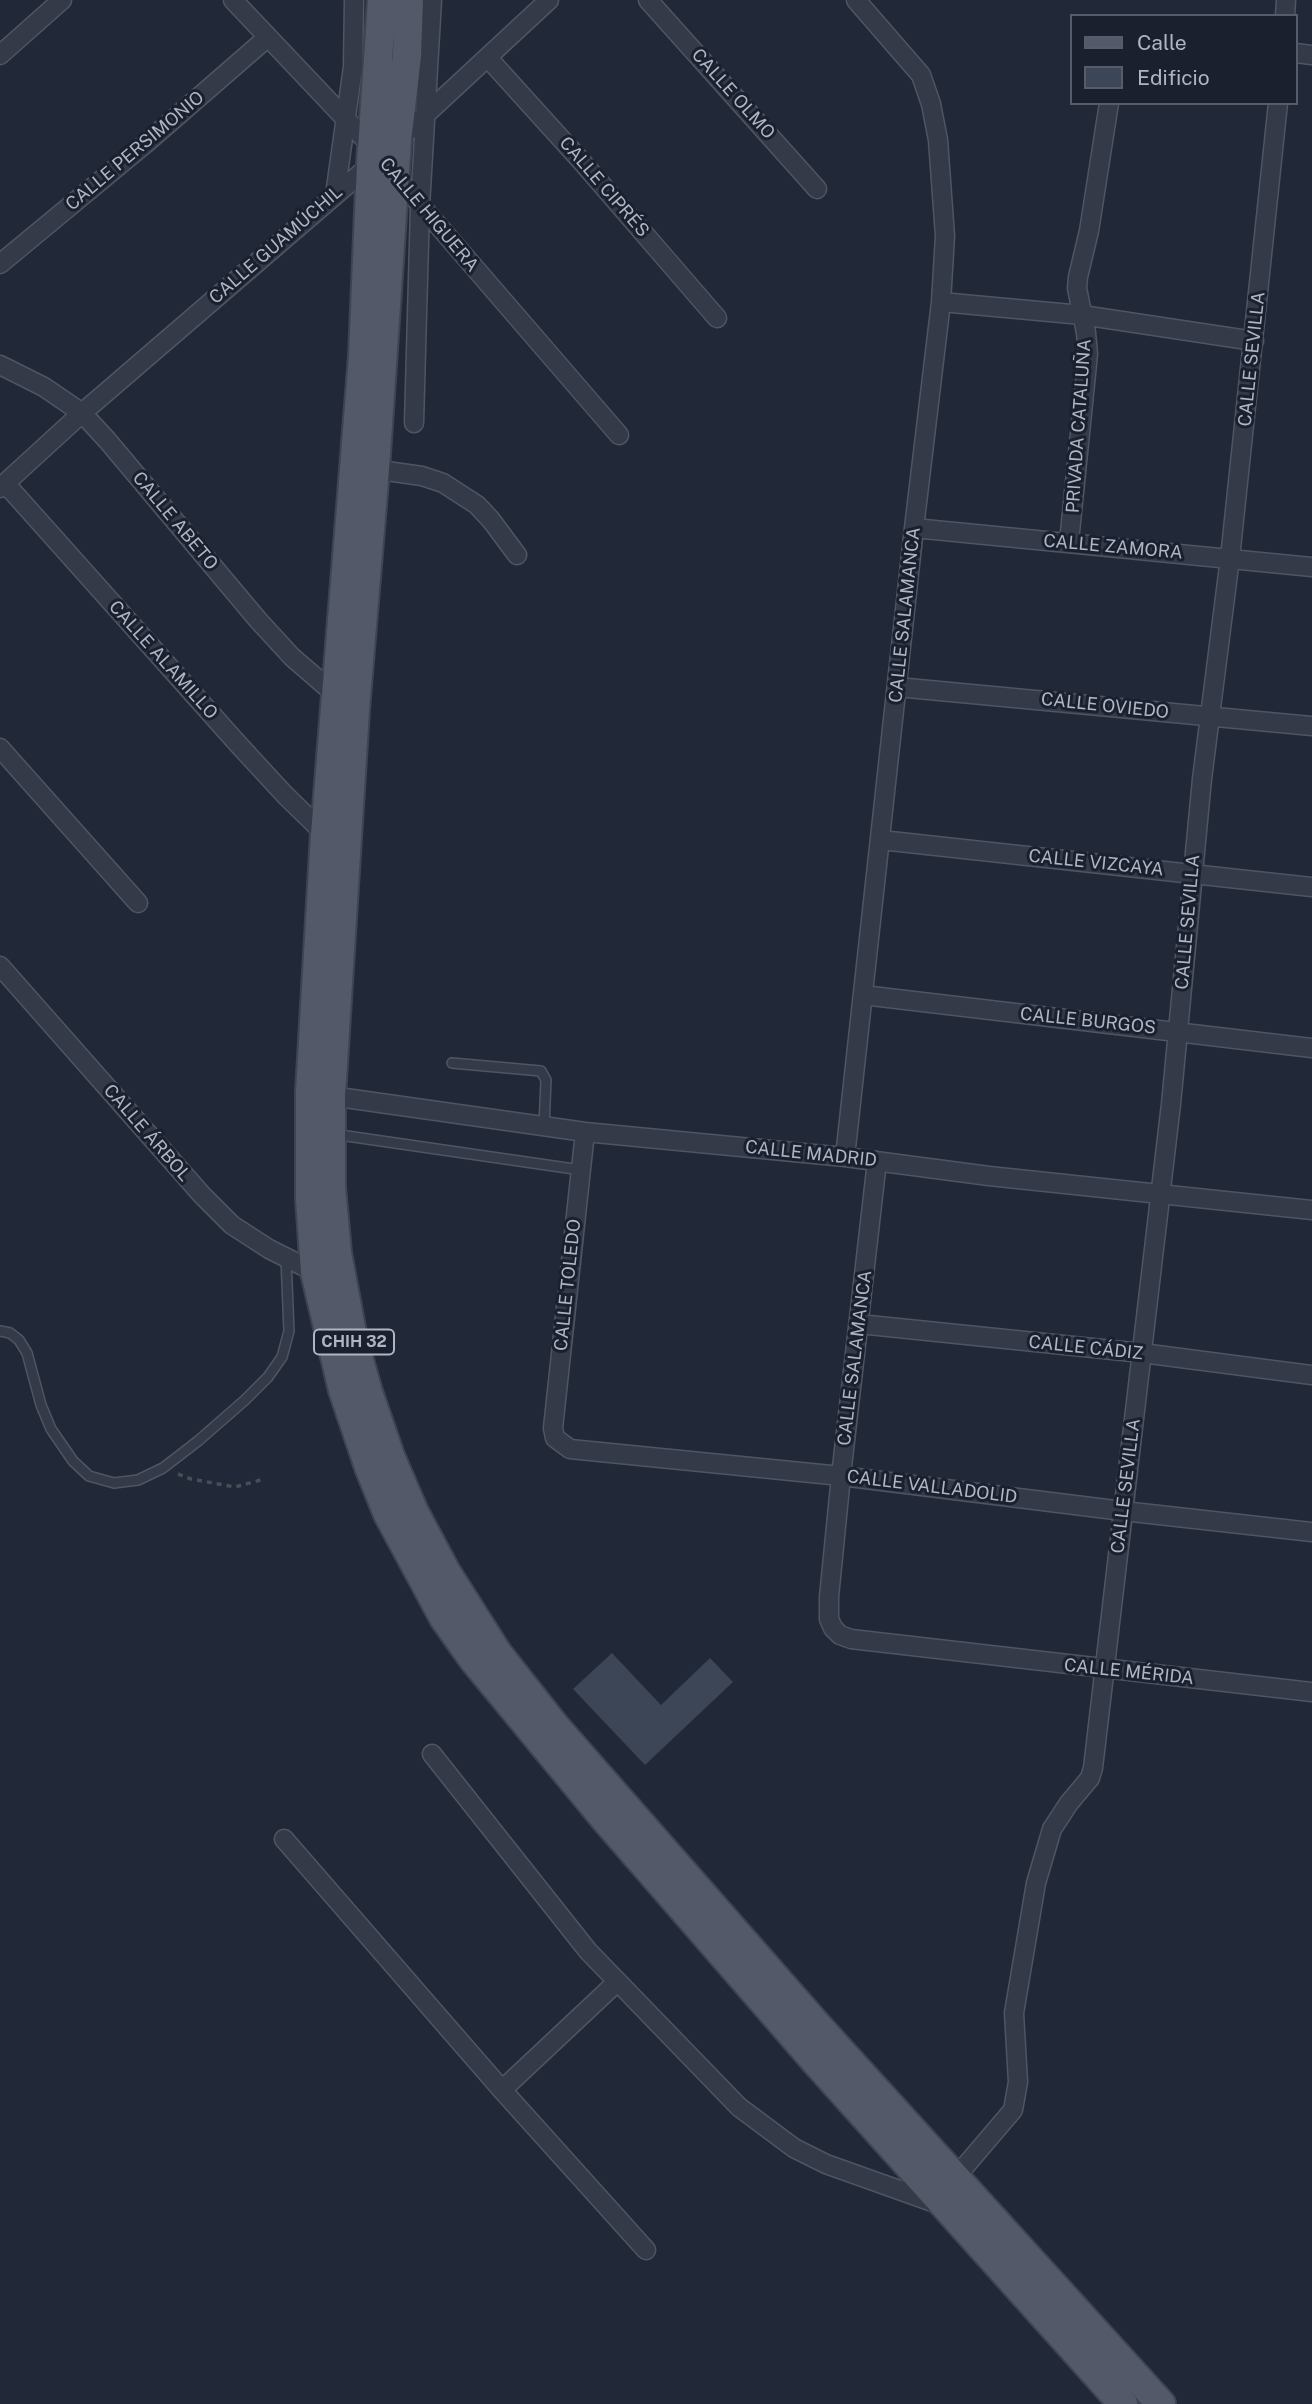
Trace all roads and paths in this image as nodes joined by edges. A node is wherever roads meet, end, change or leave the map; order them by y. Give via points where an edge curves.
1 (62, 0) edge
2 (233, 0) edge
3 (354, 0) edge
4 (382, 0) edge
5 (409, 0) edge
6 (432, 0) edge
7 (550, 0) edge
8 (648, 0) edge
9 (856, 0) edge
10 (268, 37) junction
11 (0, 55) edge
12 (488, 58) junction
13 (1109, 105) edge
14 (1278, 105) edge
15 (426, 115) junction
16 (347, 119) junction
17 (383, 157) junction
18 (817, 189) dead end
19 (335, 195) junction
20 (420, 207) junction
21 (0, 264) edge
22 (941, 302) junction
23 (1082, 315) junction
24 (717, 318) dead end
25 (1254, 341) junction
26 (0, 365) edge
27 (82, 413) junction
28 (414, 423) dead end
29 (619, 435) dead end
30 (365, 468) junction
31 (2, 486) edge
32 (914, 528) junction
33 (1069, 542) junction
34 (517, 555) dead end
35 (1230, 558) junction
36 (1312, 567) edge
37 (897, 687) junction
38 (335, 695) junction
39 (1211, 717) junction
40 (1312, 726) edge
41 (0, 748) edge
42 (325, 834) junction
43 (881, 840) junction
44 (1193, 873) junction
45 (1312, 887) edge
46 (138, 903) dead end
47 (0, 967) edge
48 (863, 995) junction
49 (1178, 1031) junction
50 (1312, 1048) edge
51 (452, 1063) dead end
52 (320, 1094) junction
53 (544, 1127) junction
54 (585, 1132) junction
55 (331, 1134) junction
56 (845, 1157) junction
57 (877, 1161) junction
58 (581, 1170) junction
59 (1159, 1195) junction
60 (1312, 1210) edge
61 (286, 1259) junction
62 (315, 1272) junction
63 (859, 1325) junction
64 (0, 1331) edge
65 (1142, 1353) junction
66 (1312, 1375) edge
67 (555, 1438) joint
68 (163, 1468) junction
69 (841, 1476) junction
70 (264, 1479) dead end
71 (1123, 1511) junction
72 (1312, 1532) edge
73 (829, 1597) joint
74 (1105, 1669) junction
75 (1312, 1692) edge
76 (432, 1754) dead end
77 (284, 1839) dead end
78 (617, 1982) junction
79 (502, 2090) junction
80 (955, 2178) junction
81 (944, 2206) junction
82 (646, 2250) dead end
83 (1138, 2377) junction
84 (1117, 2402) edge
85 (1161, 2404) edge

1 - 11 street
2 - 10 street, CALLE HIGUERA
3 - 16 street via 354,67
4 - 17 main road, CHIH 32
5 - 17 main road, CHIH 32 via 407,56
6 - 15 street
7 - 12 street, CALLE GUAMÚCHIL
8 - 18 street, CALLE OLMO
9 - 22 street, CALLE SALAMANCA via 921,75 931,104 946,236
10 - 16 street, CALLE HIGUERA
10 - 21 street, CALLE PERSIMONIO
12 - 15 street, CALLE GUAMÚCHIL
12 - 24 street, CALLE CIPRÉS
13 - 23 street, PRIVADA CATALUÑA via 1078,277
14 - 25 street, CALLE SEVILLA
15 - 17 street, CALLE GUAMÚCHIL
15 - 20 street
16 - 17 street, CALLE HIGUERA
16 - 19 street
17 - 19 street, CALLE GUAMÚCHIL
17 - 20 street, CALLE HIGUERA
17 - 30 main road, CHIH 32 via 363,356
19 - 27 street, CALLE GUAMÚCHIL
20 - 28 street
20 - 29 street, CALLE HIGUERA
22 - 23 street
22 - 32 street, CALLE SALAMANCA
23 - 25 street
23 - 33 street, PRIVADA CATALUÑA via 1088,354
25 - 35 street, CALLE SEVILLA
26 - 27 street, CALLE ABETO
27 - 31 street, CALLE GUAMÚCHIL
27 - 38 street, CALLE ABETO via 258,620
30 - 34 street via 443,482 491,520
30 - 38 main road, CHIH 32
30 - 52 main road, CHIH 32 via 355,710
31 - 42 street, CALLE ALAMILLO
32 - 33 street, CALLE ZAMORA
32 - 37 street, CALLE SALAMANCA
33 - 35 street, CALLE ZAMORA
35 - 36 street, CALLE ZAMORA
35 - 39 street, CALLE SEVILLA
37 - 39 street, CALLE OVIEDO
37 - 43 street, CALLE SALAMANCA
38 - 42 main road, CHIH 32
39 - 40 street, CALLE OVIEDO
39 - 44 street, CALLE SEVILLA
41 - 46 street
42 - 52 main road, CHIH 32
43 - 44 street, CALLE VIZCAYA
43 - 48 street, CALLE SALAMANCA
44 - 45 street, CALLE VIZCAYA
44 - 49 street, CALLE SEVILLA
47 - 61 street, CALLE ÁRBOL via 202,1195 232,1225
48 - 49 street, CALLE BURGOS
48 - 56 street, CALLE SALAMANCA
49 - 50 street, CALLE BURGOS
49 - 59 street, CALLE SEVILLA
51 - 53 lane via 541,1071 546,1080
52 - 53 street, CALLE MADRID
52 - 55 main road, CHIH 32
52 - 62 main road, CHIH 32 via 310,1198
53 - 54 street, CALLE MADRID
54 - 56 street, CALLE MADRID
54 - 58 street, CALLE TOLEDO
55 - 58 lane
55 - 80 main road, CHIH 32 via 334,1225 353,1339 390,1457 446,1572 491,1644 554,1725
56 - 57 street, CALLE MADRID
57 - 59 street, CALLE MADRID
57 - 63 street, CALLE SALAMANCA
58 - 67 street, CALLE TOLEDO
59 - 60 street, CALLE MADRID
59 - 65 street, CALLE SEVILLA
61 - 62 street, CALLE ÁRBOL
61 - 68 lane via 289,1331 282,1357 245,1400
62 - 81 main road, CHIH 32 via 343,1390 369,1467 388,1514 444,1618 502,1696 606,1819
63 - 65 street, CALLE CÁDIZ
63 - 69 street, CALLE SALAMANCA
64 - 68 lane via 19,1339 51,1429 89,1476 114,1483 138,1480
65 - 66 street, CALLE CÁDIZ
65 - 71 street, CALLE SEVILLA
67 - 69 street, CALLE VALLADOLID via 580,1452
68 - 70 path via 191,1479 235,1486
69 - 71 street, CALLE VALLADOLID
69 - 73 street, CALLE SALAMANCA
71 - 72 street, CALLE VALLADOLID
71 - 74 street, CALLE SEVILLA
73 - 74 street, CALLE MÉRIDA via 833,1628 851,1639
74 - 75 street, CALLE MÉRIDA
74 - 80 street, CALLE SEVILLA via 1090,1778 1052,1829 1036,1883 1014,2013 1017,2082 1013,2110
76 - 78 street via 561,1919
77 - 79 street
78 - 79 street
78 - 81 street via 766,2130 826,2164
79 - 82 street
80 - 83 main road, CHIH 32
81 - 84 main road, CHIH 32
83 - 84 street
83 - 85 main road, CHIH 32

